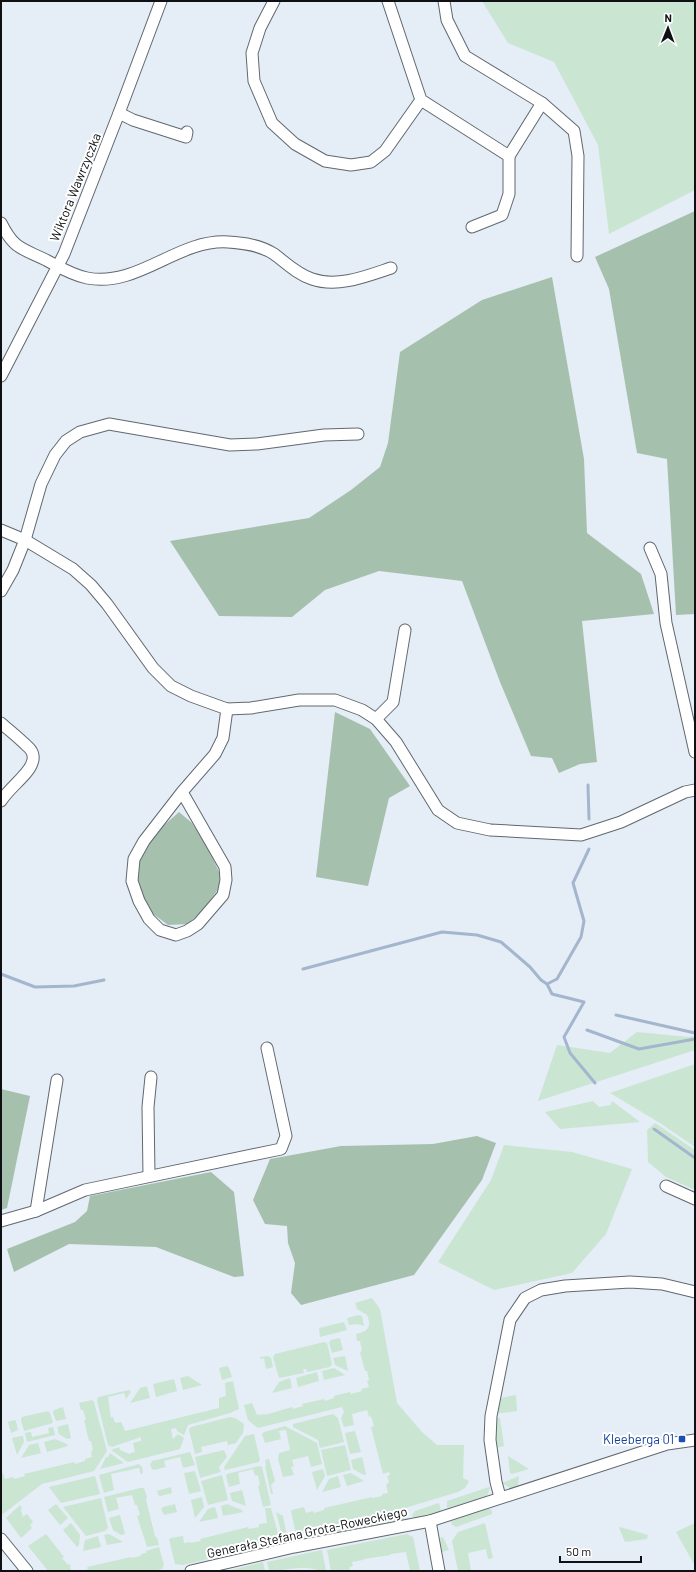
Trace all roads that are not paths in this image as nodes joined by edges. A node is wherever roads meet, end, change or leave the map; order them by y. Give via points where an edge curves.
1 (162, 1) edge
2 (274, 1) edge
3 (388, 1) edge
4 (444, 1) edge
5 (421, 100) junction
6 (542, 103) junction
7 (119, 114) junction
8 (187, 132) dead end
9 (509, 156) junction
10 (1, 223) edge
11 (472, 227) dead end
12 (577, 256) dead end
13 (57, 267) junction
14 (391, 268) dead end
15 (1, 376) edge
16 (358, 434) dead end
17 (1, 530) edge
18 (25, 540) junction
19 (650, 548) dead end
20 (1, 591) edge
21 (405, 630) dead end
22 (228, 709) junction
23 (376, 719) junction
24 (1, 723) edge
25 (695, 752) edge
26 (695, 790) edge
27 (182, 792) junction
28 (1, 801) edge
29 (268, 1048) dead end
30 (151, 1077) dead end
31 (57, 1080) dead end
32 (149, 1176) junction
33 (666, 1186) dead end
34 (695, 1199) edge
35 (36, 1211) junction
36 (1, 1221) edge
37 (695, 1292) edge
38 (695, 1440) edge
39 (500, 1497) junction
40 (430, 1521) junction
41 (1, 1539) edge
42 (27, 1571) edge
43 (191, 1571) edge
44 (439, 1571) edge

1 - 7 street, Wiktora Wawrzyczka
2 - 5 street via 260,28 252,53 254,81 272,123 295,144 325,161 351,165 370,162 384,151
3 - 5 street
4 - 6 street via 447,20 466,56
5 - 9 street
6 - 9 street
6 - 12 street via 574,131 578,156
7 - 8 street via 186,137
7 - 13 street, Wiktora Wawrzyczka
9 - 11 street via 509,194 502,215
10 - 13 street via 19,248
13 - 14 street via 87,278 108,280 130,275 196,245 221,241 246,243 260,248 312,279 335,282 359,279
13 - 15 street, Wiktora Wawrzyczka
16 - 18 street via 324,434 257,444 230,445 109,424 91,428 66,441 55,455 41,484
17 - 18 street
18 - 20 street
18 - 22 street via 73,569 91,585 153,668 171,686
19 - 25 street via 660,574 666,623
21 - 23 street via 393,702
22 - 23 street via 299,700 335,700 362,710
22 - 27 street via 224,738 215,754
23 - 26 street via 396,742 438,810 457,823 472,827 524,833 581,835 621,822 685,792
24 - 28 street via 28,746 33,754 28,769
27 - 27 street via 225,867 226,880 223,895 198,924 176,934 160,930 148,919 132,881 134,858
29 - 32 street via 286,1136 281,1149
30 - 32 street via 148,1107
31 - 35 street
32 - 35 street via 85,1190
33 - 34 street
35 - 36 street
37 - 39 street via 662,1284 630,1282 553,1288 541,1290 525,1298 510,1320 491,1416 490,1440
38 - 39 street, Generała Stefana Grota-Roweckiego via 667,1444
39 - 40 street, Generała Stefana Grota-Roweckiego
40 - 43 street, Generała Stefana Grota-Roweckiego via 294,1547
40 - 44 street
41 - 42 street

